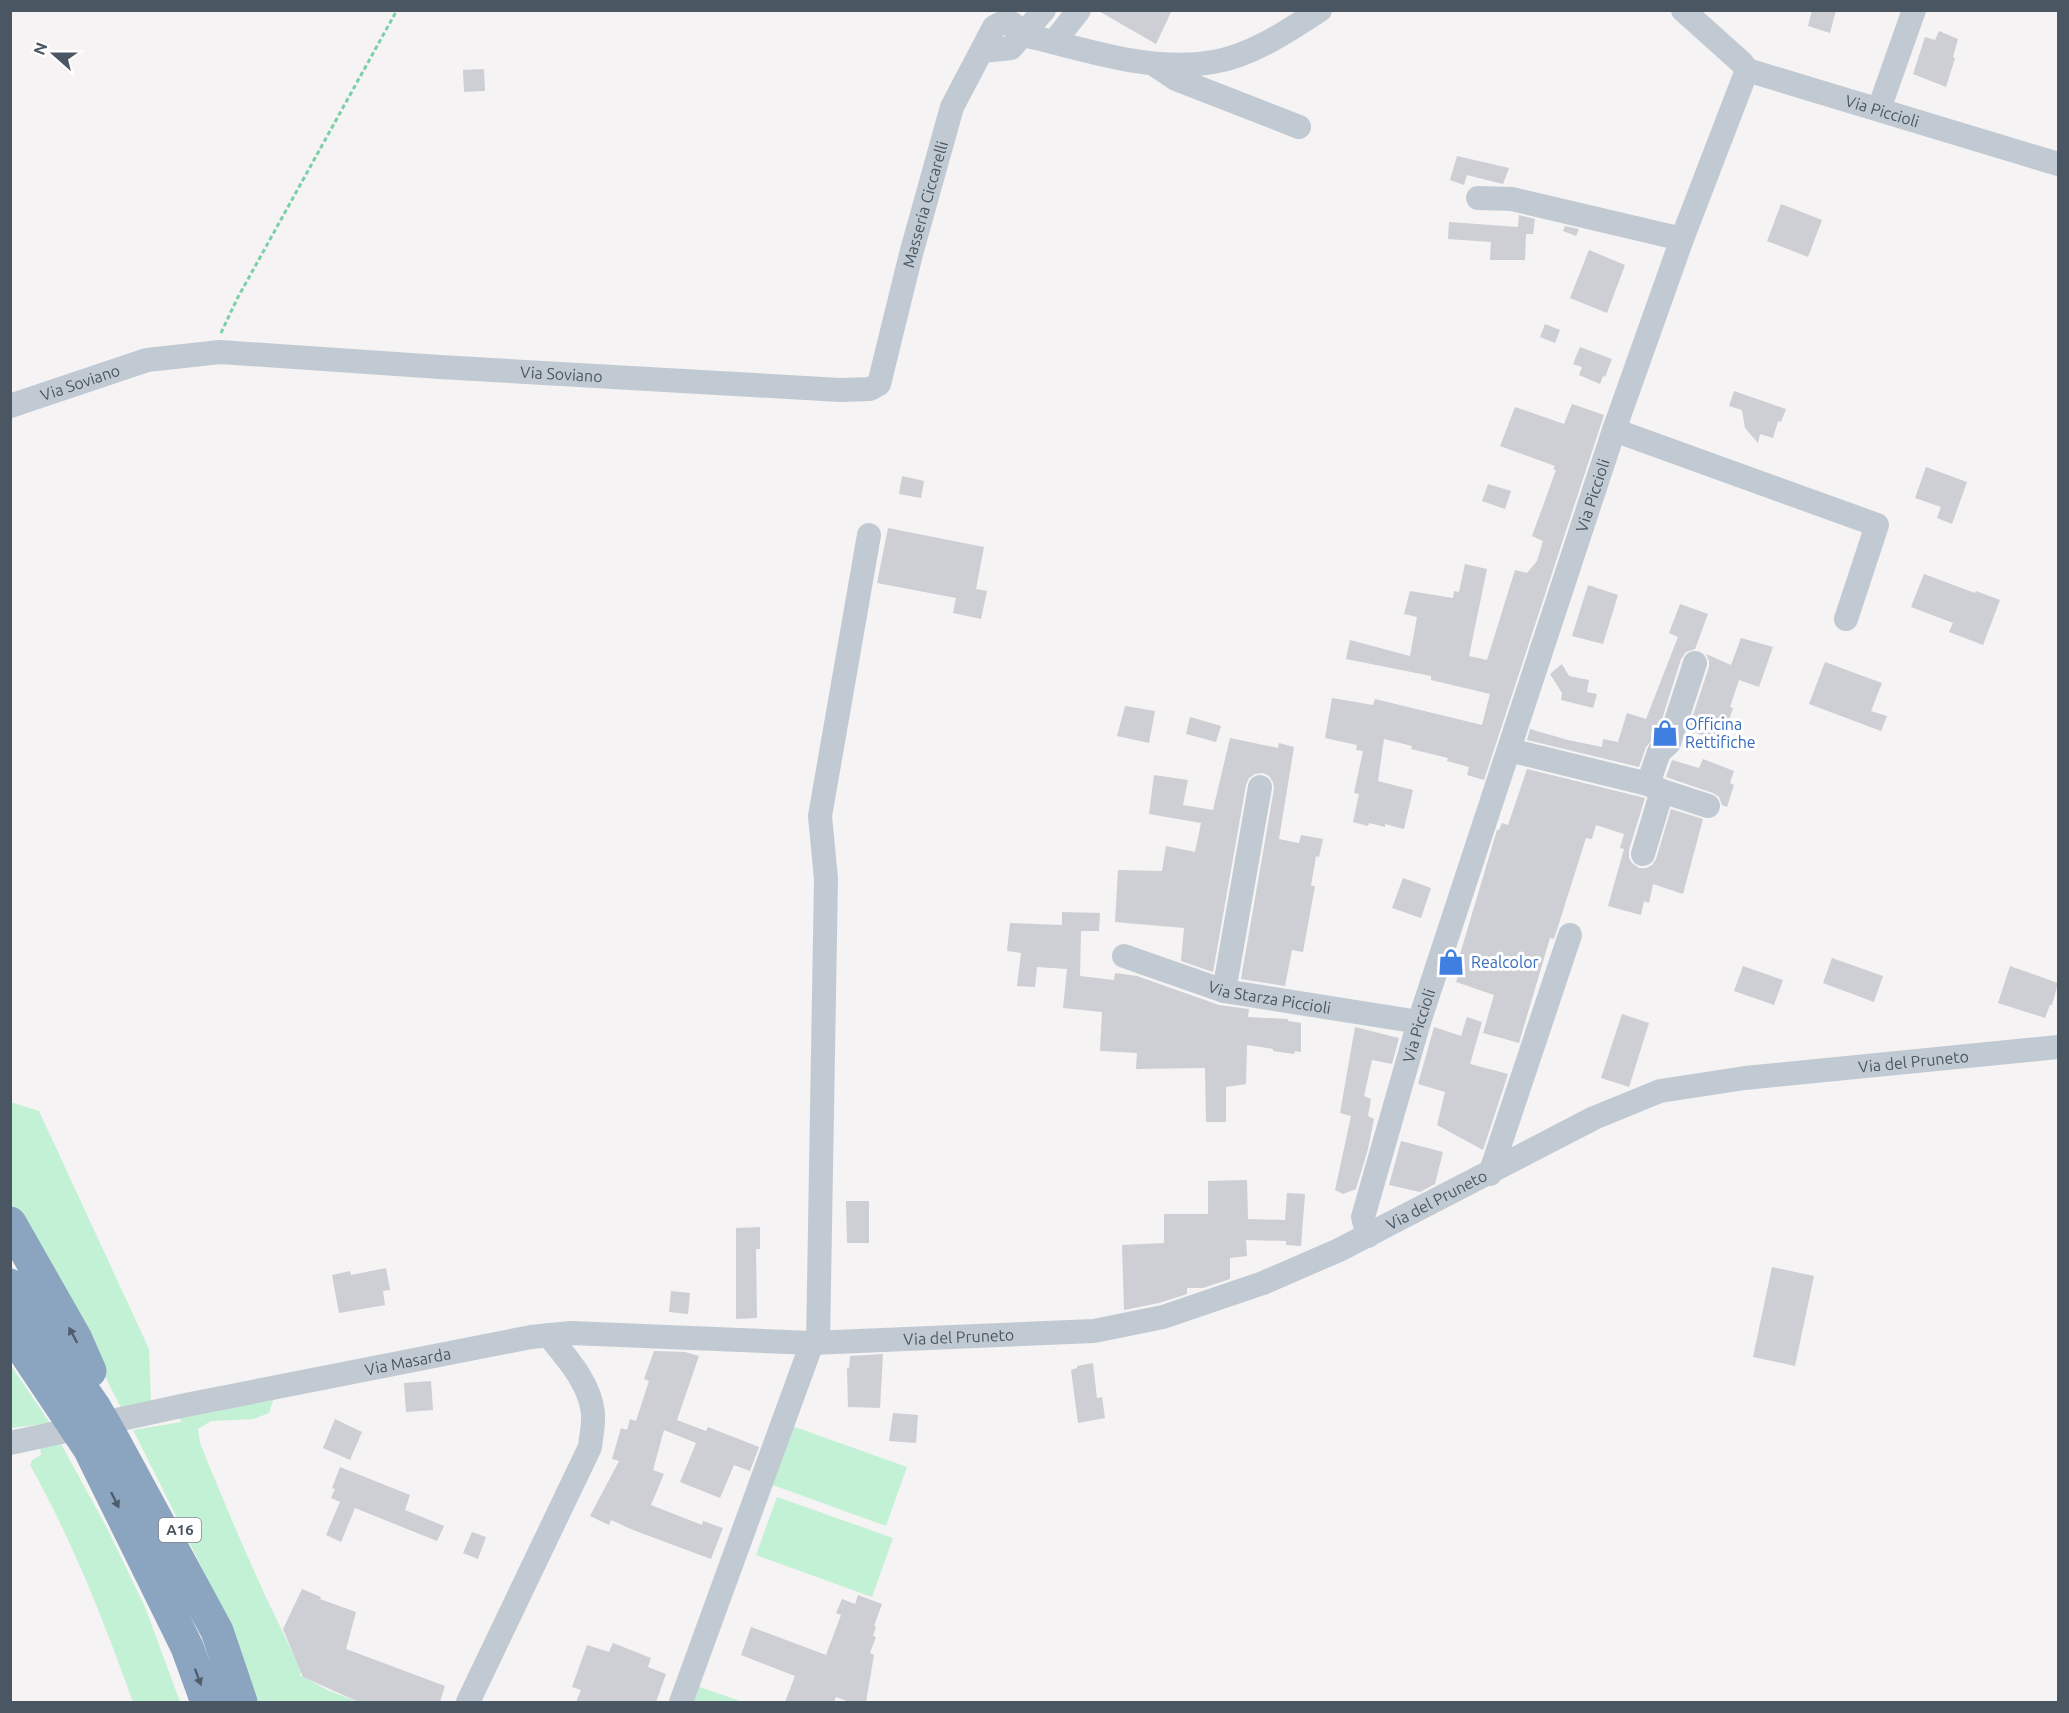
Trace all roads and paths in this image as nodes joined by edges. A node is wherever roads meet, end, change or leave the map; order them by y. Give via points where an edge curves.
1 (397, 10) edge
2 (1044, 10) edge
3 (1080, 10) edge
4 (1320, 10) edge
5 (1683, 10) edge
6 (1914, 10) edge
7 (1024, 35) junction
8 (1054, 42) junction
9 (1153, 63) junction
10 (1747, 70) junction
11 (1879, 109) junction
12 (1299, 127) dead end
13 (2058, 164) edge
14 (1478, 198) dead end
15 (1682, 239) junction
16 (220, 352) junction
17 (884, 363) joint
18 (10, 406) edge
19 (1614, 430) junction
20 (869, 535) dead end
21 (1846, 619) dead end
22 (1695, 663) dead end
23 (1509, 750) junction
24 (1260, 787) dead end
25 (1655, 787) junction
26 (1708, 806) dead end
27 (1643, 854) dead end
28 (1570, 934) dead end
29 (1124, 956) dead end
30 (1224, 991) junction
31 (1419, 1022) junction
32 (2058, 1047) edge
33 (1490, 1174) junction
34 (10, 1223) edge
35 (10, 1232) edge
36 (1368, 1236) junction
37 (21, 1274) edge
38 (10, 1330) edge
39 (548, 1335) junction
40 (815, 1343) junction
41 (89, 1410) junction
42 (109, 1442) junction
43 (10, 1443) edge
44 (207, 1702) edge
45 (241, 1702) edge
46 (468, 1702) edge
47 (681, 1702) edge

1 - 16 path via 237,299 221,331
2 - 7 street
3 - 8 street
4 - 9 street, Masseria Ciccarelli via 1241,54 1189,65
5 - 10 street
6 - 11 street
7 - 8 street, Masseria Ciccarelli
7 - 17 street, Masseria Ciccarelli via 1013,24 994,27 952,107
8 - 9 street, Masseria Ciccarelli
9 - 12 street via 1176,79
10 - 11 street, Via Piccioli
10 - 15 street, Via Piccioli
11 - 13 street, Via Piccioli
14 - 15 street via 1512,199
15 - 19 street, Via Piccioli
16 - 17 street, Via Soviano via 840,390 870,389 879,384
16 - 18 street, Via Soviano via 147,360
19 - 21 street via 1877,525
19 - 23 street, Via Piccioli
20 - 40 street via 820,816 826,879
22 - 25 street via 1669,743 1659,752
23 - 25 street
23 - 31 street, Via Piccioli
24 - 30 street
25 - 26 street
25 - 27 street
28 - 33 street
29 - 30 street, Via Starza Piccioli
30 - 31 street, Via Starza Piccioli
31 - 36 street, Via Piccioli via 1363,1216
32 - 33 street, Via del Pruneto via 1745,1078 1660,1091 1594,1118
33 - 36 street, Via del Pruneto
34 - 37 highway
35 - 37 highway
36 - 40 street, Via del Pruneto via 1263,1283 1163,1317 1094,1331
41 -> 37 highway, A16 via 75,1340
38 - 41 highway
39 - 40 street, Via Masarda
39 - 43 street, Via Masarda
39 - 46 street via 585,1389 593,1413 590,1447
40 - 47 street
41 - 42 highway, A16
42 -> 44 highway
42 - 45 highway, A16 via 184,1535

